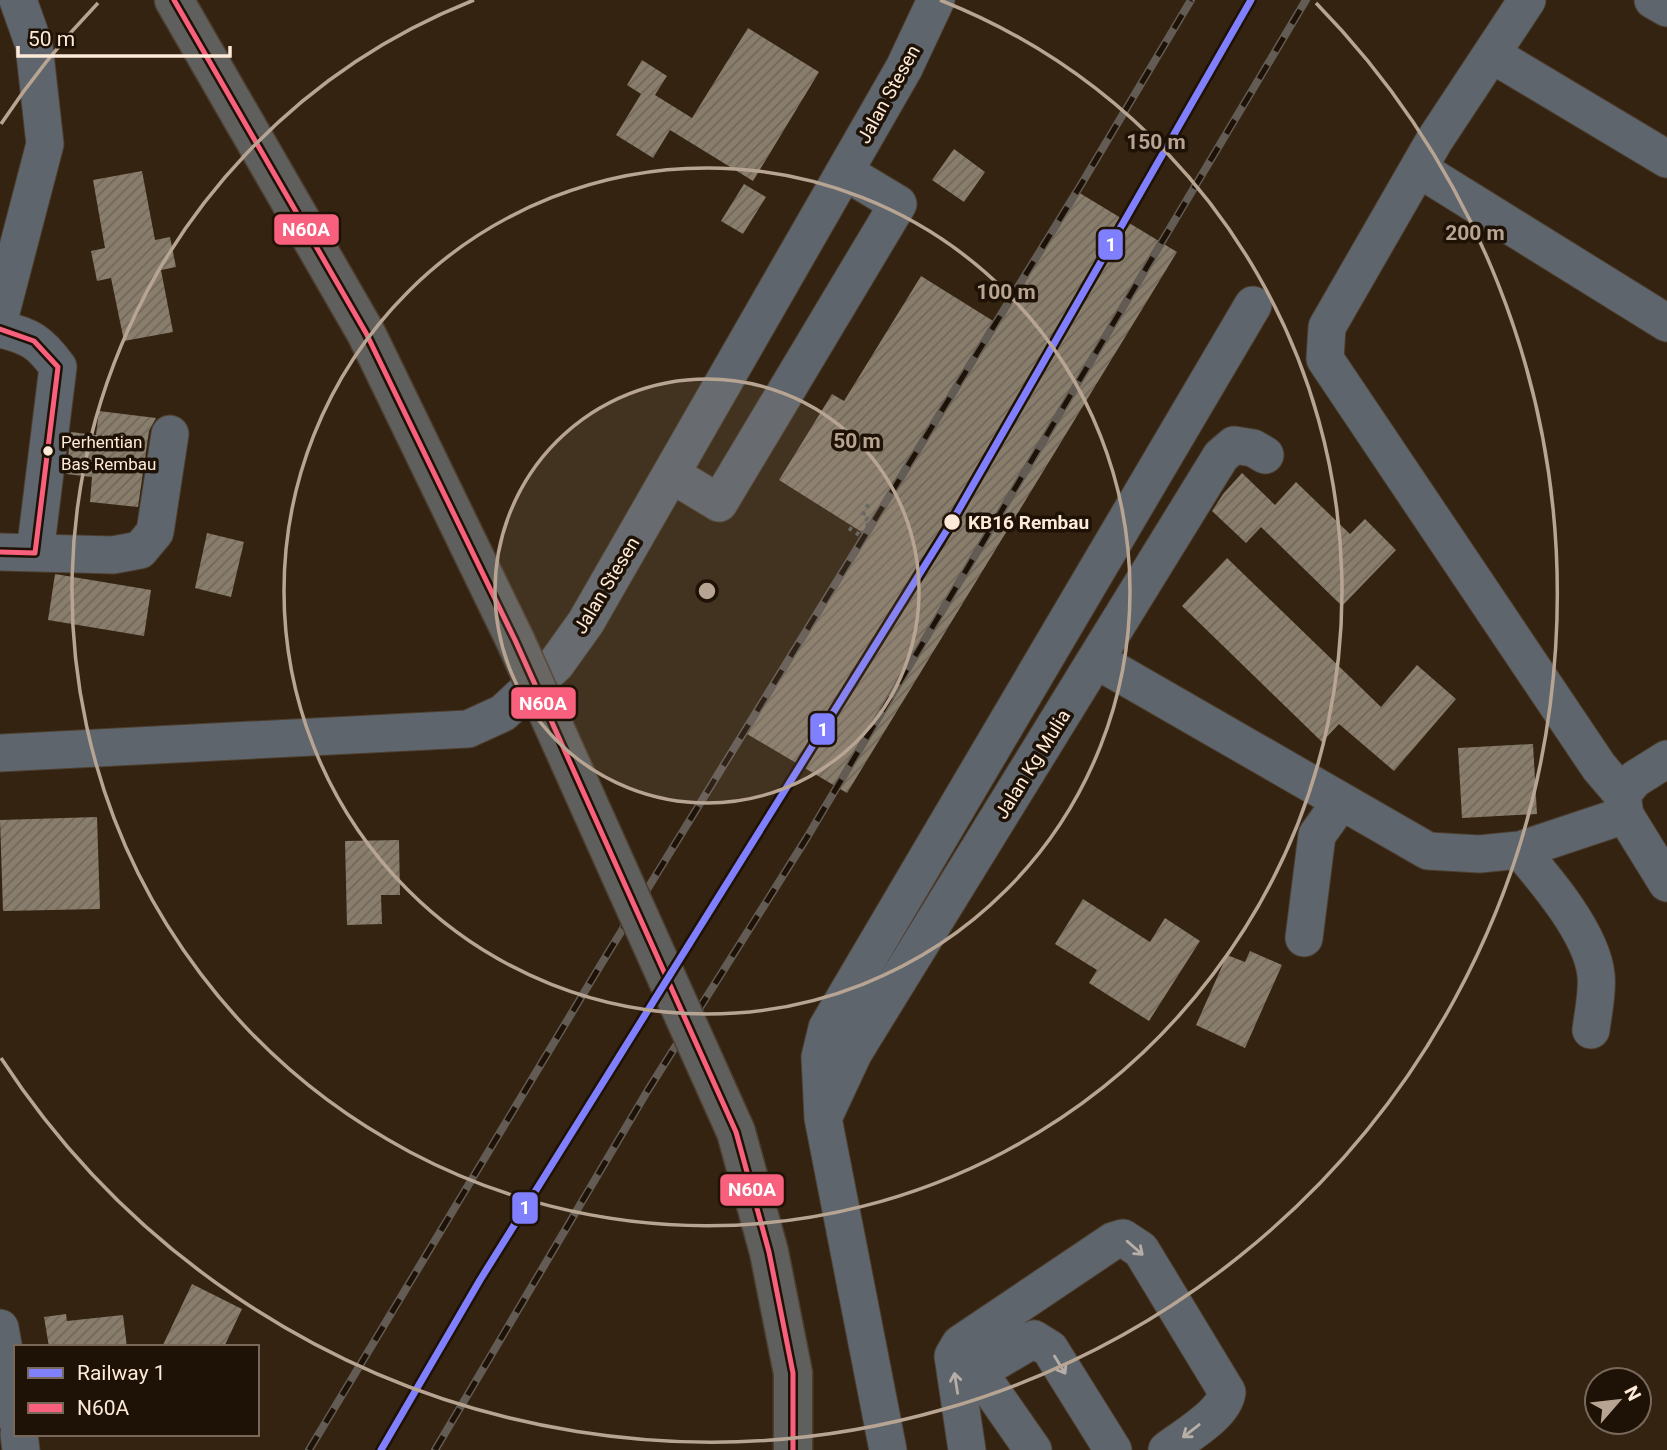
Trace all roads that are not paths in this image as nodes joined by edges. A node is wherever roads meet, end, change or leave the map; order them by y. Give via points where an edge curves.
1 (18, 0) edge
2 (174, 0) edge
3 (936, 0) edge
4 (1527, 0) edge
5 (1653, 0) edge
6 (1667, 8) edge
7 (1493, 55) junction
8 (1667, 159) edge
9 (1419, 169) junction
10 (845, 172) junction
11 (1253, 305) dead end
12 (0, 316) edge
13 (1667, 323) edge
14 (0, 329) edge
15 (170, 434) dead end
16 (1265, 455) dead end
17 (671, 474) junction
18 (18, 553) edge
19 (1096, 660) junction
20 (0, 753) edge
21 (1667, 759) edge
22 (1340, 803) junction
23 (1623, 804) junction
24 (1520, 850) junction
25 (1667, 883) edge
26 (1304, 937) dead end
27 (1591, 1030) dead end
28 (823, 1118) junction
29 (1, 1334) edge
30 (14, 1407) edge
31 (793, 1450) edge
32 (888, 1450) edge
33 (967, 1450) edge
34 (1033, 1450) edge
35 (1113, 1450) edge
36 (1167, 1450) edge

1 - 12 street via 34,45 45,144
2 - 31 highway, bridge via 366,333 515,640 736,1132 769,1252 793,1373
3 - 10 street, Jalan Stesen via 904,68
4 - 7 street
5 - 6 street
7 - 8 street
7 - 9 street
9 - 13 street
9 - 23 street via 1326,327 1325,359
10 - 17 street, Jalan Stesen
10 - 17 street via 898,204 719,503
11 - 28 street via 827,1028 820,1057
14 - 18 street via 43,346 58,367
15 - 18 street via 155,532 140,550 113,555
16 - 19 street, Jalan Kg Mulia via 1234,445 1221,456
17 - 20 street, Jalan Stesen via 586,622 556,664 503,713 468,729
19 - 22 street
19 - 28 street, Jalan Kg Mulia via 854,1052
21 - 23 street via 1635,779
22 - 24 street via 1428,851 1479,854
22 - 26 street via 1317,835
23 - 24 street
23 - 25 street
24 - 27 street via 1551,886 1580,932 1596,975
28 - 32 street
29 - 30 street
33 -> 36 street via 953,1356 960,1344 1123,1238 1141,1250 1227,1392 1226,1401 1213,1414
34 -> 35 street via 987,1384 985,1372 1034,1339 1050,1349

